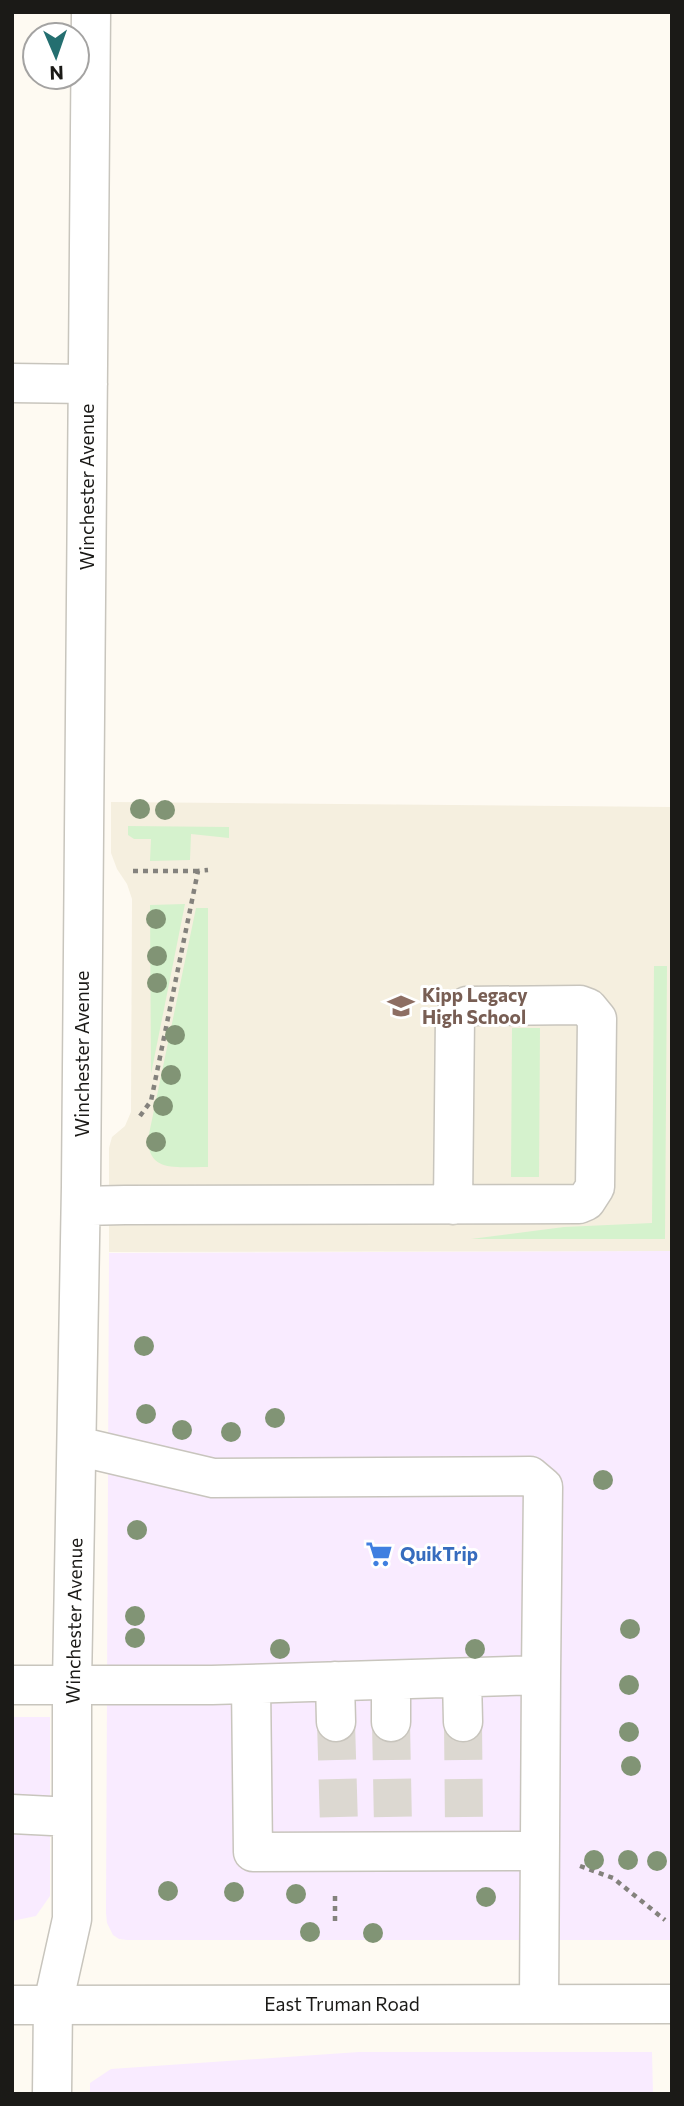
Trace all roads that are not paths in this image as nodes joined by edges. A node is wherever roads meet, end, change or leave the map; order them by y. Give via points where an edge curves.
1 (91, 12) edge
2 (12, 383) edge
3 (88, 384) junction
4 (453, 1205) junction
5 (81, 1206) junction
6 (76, 1446) junction
7 (541, 1675) junction
8 (462, 1678) junction
9 (391, 1680) junction
10 (335, 1681) junction
11 (72, 1684) junction
12 (251, 1684) junction
13 (12, 1685) edge
14 (391, 1722) tunnel mouth
15 (463, 1722) tunnel mouth
16 (336, 1723) tunnel mouth
17 (12, 1814) edge
18 (72, 1817) junction
19 (540, 1851) junction
20 (539, 2003) junction
21 (53, 2004) junction
22 (672, 2004) edge
23 (12, 2005) edge
24 (52, 2094) edge

1 - 3 street, Winchester Avenue
2 - 3 street
3 - 5 street, Winchester Avenue
4 - 4 street via 579,1204 592,1193 597,1019 587,1008 467,1006 455,1016
4 - 5 street
5 - 6 street, Winchester Avenue
6 - 7 street via 213,1478 530,1476 543,1487
6 - 11 street, Winchester Avenue
7 - 8 street
7 - 19 street
8 - 9 street
8 - 15 street
9 - 10 street
9 - 14 street
10 - 12 street
10 - 16 street
11 - 12 street
11 - 13 street
11 - 18 street, Winchester Avenue
12 - 19 street via 253,1852 339,1839 464,1839
17 - 18 street
18 - 21 street, Winchester Avenue via 72,1919
19 - 20 street
20 - 21 street, East Truman Road
20 - 22 street, East Truman Road
21 - 23 street, East Truman Road
21 - 24 street, Winchester Avenue

